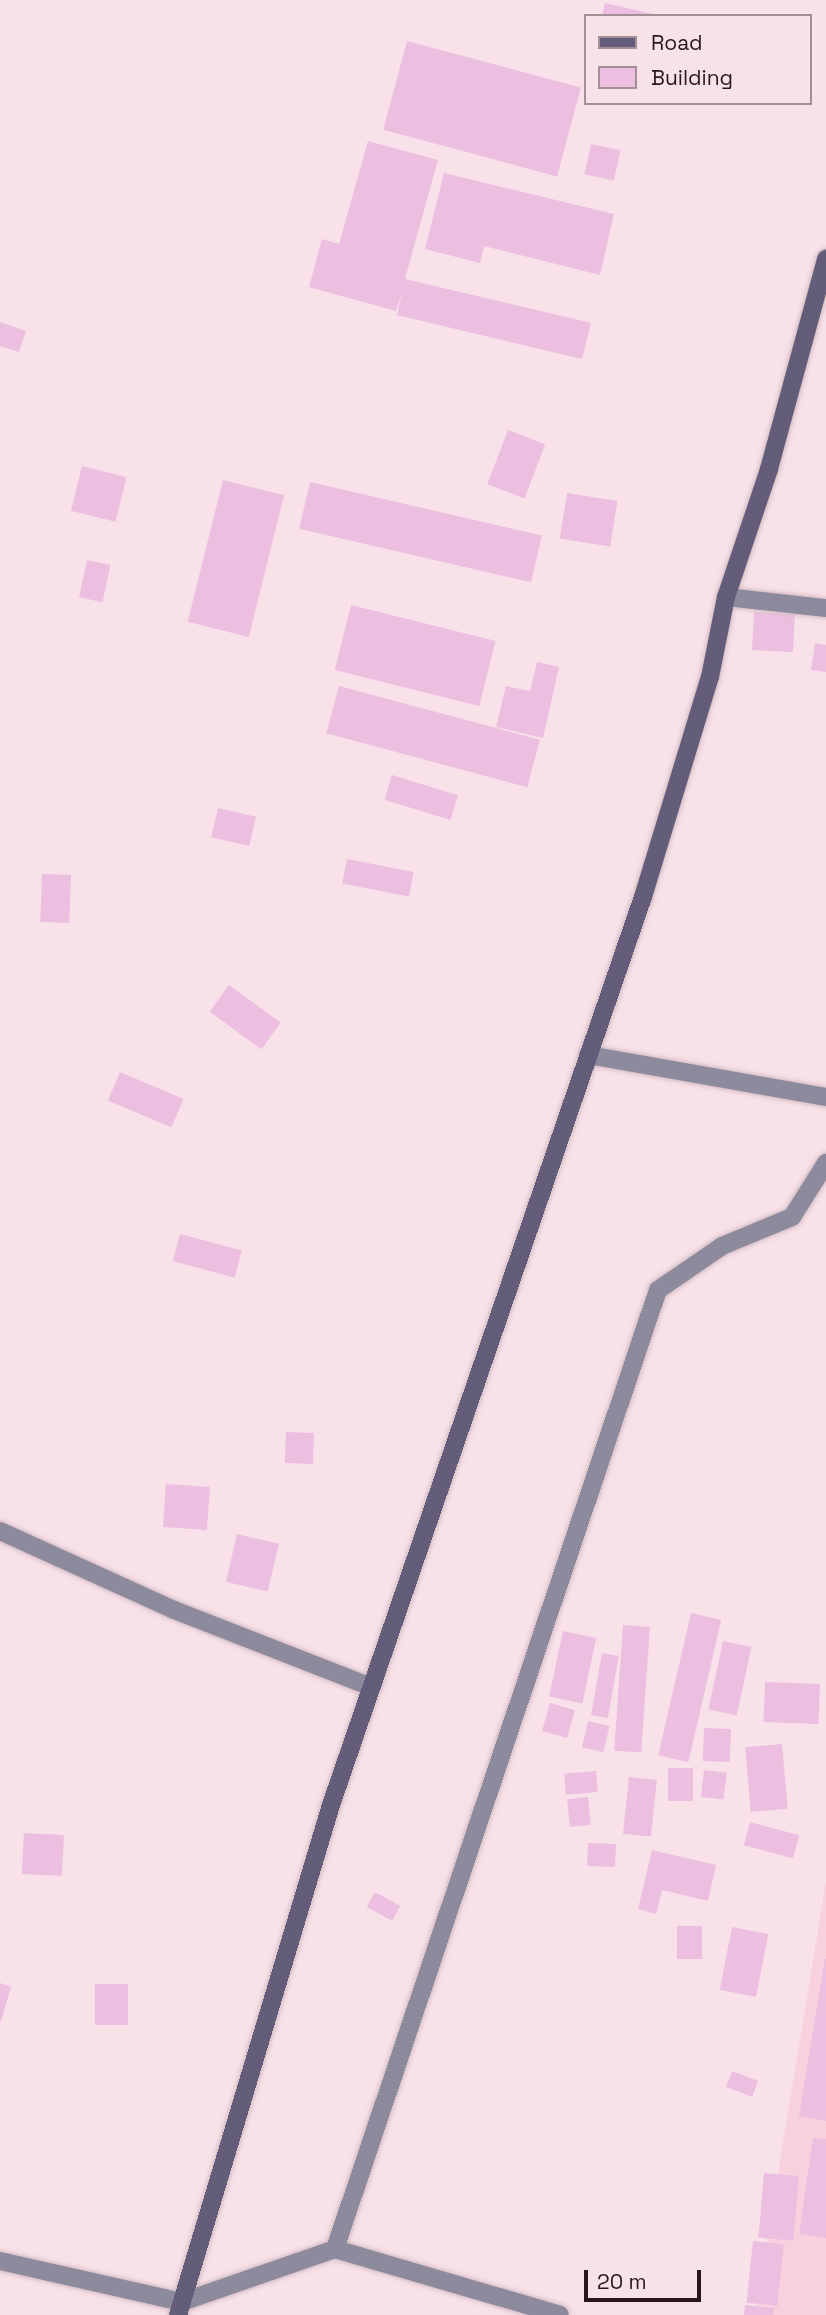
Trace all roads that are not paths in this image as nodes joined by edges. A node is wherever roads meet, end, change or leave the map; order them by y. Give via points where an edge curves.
1 (826, 259) edge
2 (821, 285) edge
3 (726, 597) junction
4 (826, 608) edge
5 (588, 1055) junction
6 (826, 1097) edge
7 (826, 1163) edge
8 (0, 1531) edge
9 (372, 1687) junction
10 (335, 2249) junction
11 (0, 2261) edge
12 (180, 2309) edge
13 (561, 2315) edge

1 - 2 main road
2 - 3 main road via 769,469
3 - 4 street
3 - 5 main road via 706,690
5 - 6 street
5 - 9 main road
7 - 10 street via 792,1217 722,1246 658,1290
8 - 9 street via 174,1610
9 - 12 main road via 257,2043
10 - 12 street
10 - 13 street
11 - 12 street

